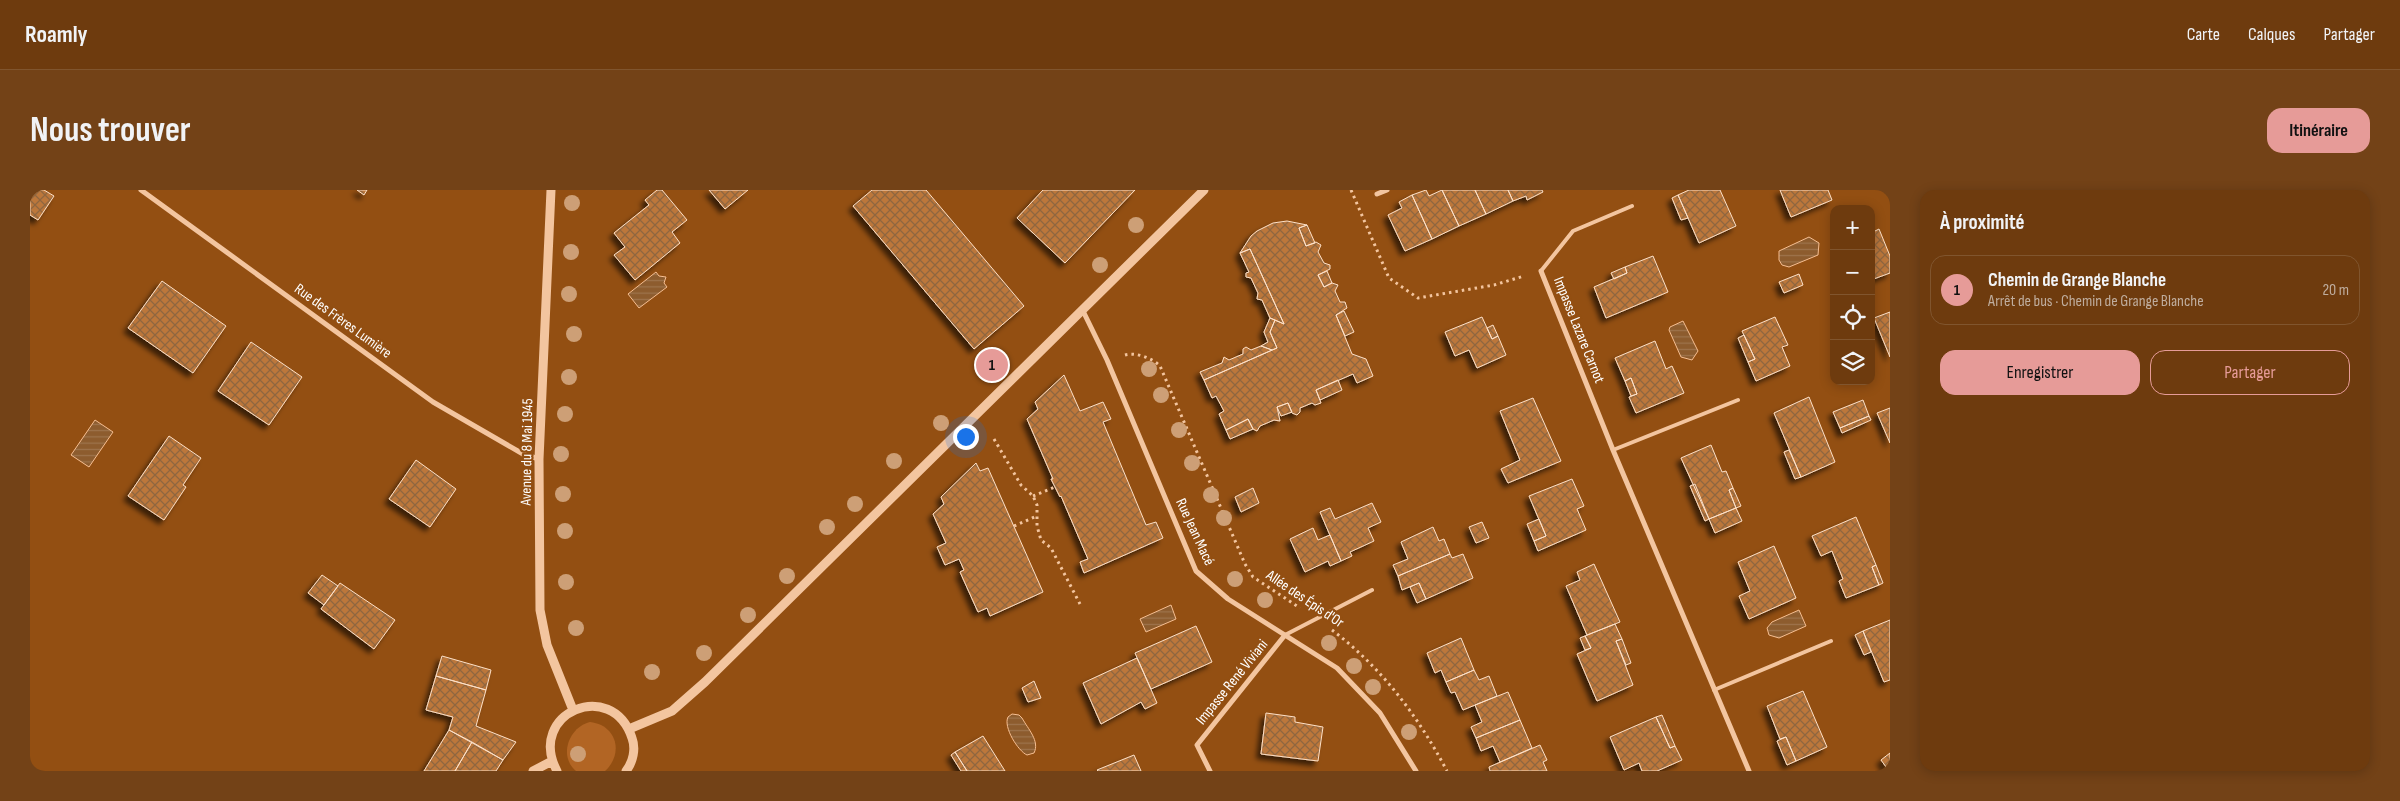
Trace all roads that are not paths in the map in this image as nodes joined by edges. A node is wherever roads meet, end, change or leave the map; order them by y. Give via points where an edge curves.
1 (142, 190) edge
2 (550, 190) edge
3 (1204, 190) edge
4 (1387, 190) edge
5 (1377, 194) dead end
6 (1632, 206) dead end
7 (1542, 271) joint
8 (1083, 311) junction
9 (1738, 400) dead end
10 (1613, 450) junction
11 (539, 459) junction
12 (1372, 590) dead end
13 (1286, 635) junction
14 (1831, 641) dead end
15 (1714, 690) junction
16 (573, 710) junction
17 (629, 729) junction
18 (552, 761) junction
19 (533, 771) edge
20 (557, 771) edge
21 (626, 771) edge
22 (1210, 771) edge
23 (1416, 771) edge
24 (1749, 771) edge

1 - 11 street, Rue des Frères Lumière via 433,402 523,454
2 - 11 street, Avenue du 8 Mai 1945
3 - 8 street
4 - 5 street
6 - 7 lane, Impasse Lazare Carnot via 1573,231
7 - 10 street, Impasse Lazare Carnot
8 - 13 street, Rue Jean Macé via 1196,571 1228,599
8 - 17 street via 705,682 672,711
9 - 10 lane
10 - 15 street, Impasse Lazare Carnot
11 - 16 street, Avenue du 8 Mai 1945 via 540,610 547,645
12 - 13 lane
13 - 22 street, Impasse René Viviani via 1197,745
13 - 23 street, Rue Jean Macé via 1337,668 1380,713
14 - 15 lane
15 - 24 street, Impasse Lazare Carnot
16 - 17 street via 599,706 611,710
16 - 18 street via 556,726 550,749
17 - 21 street via 633,756
18 - 19 street
18 - 20 street

